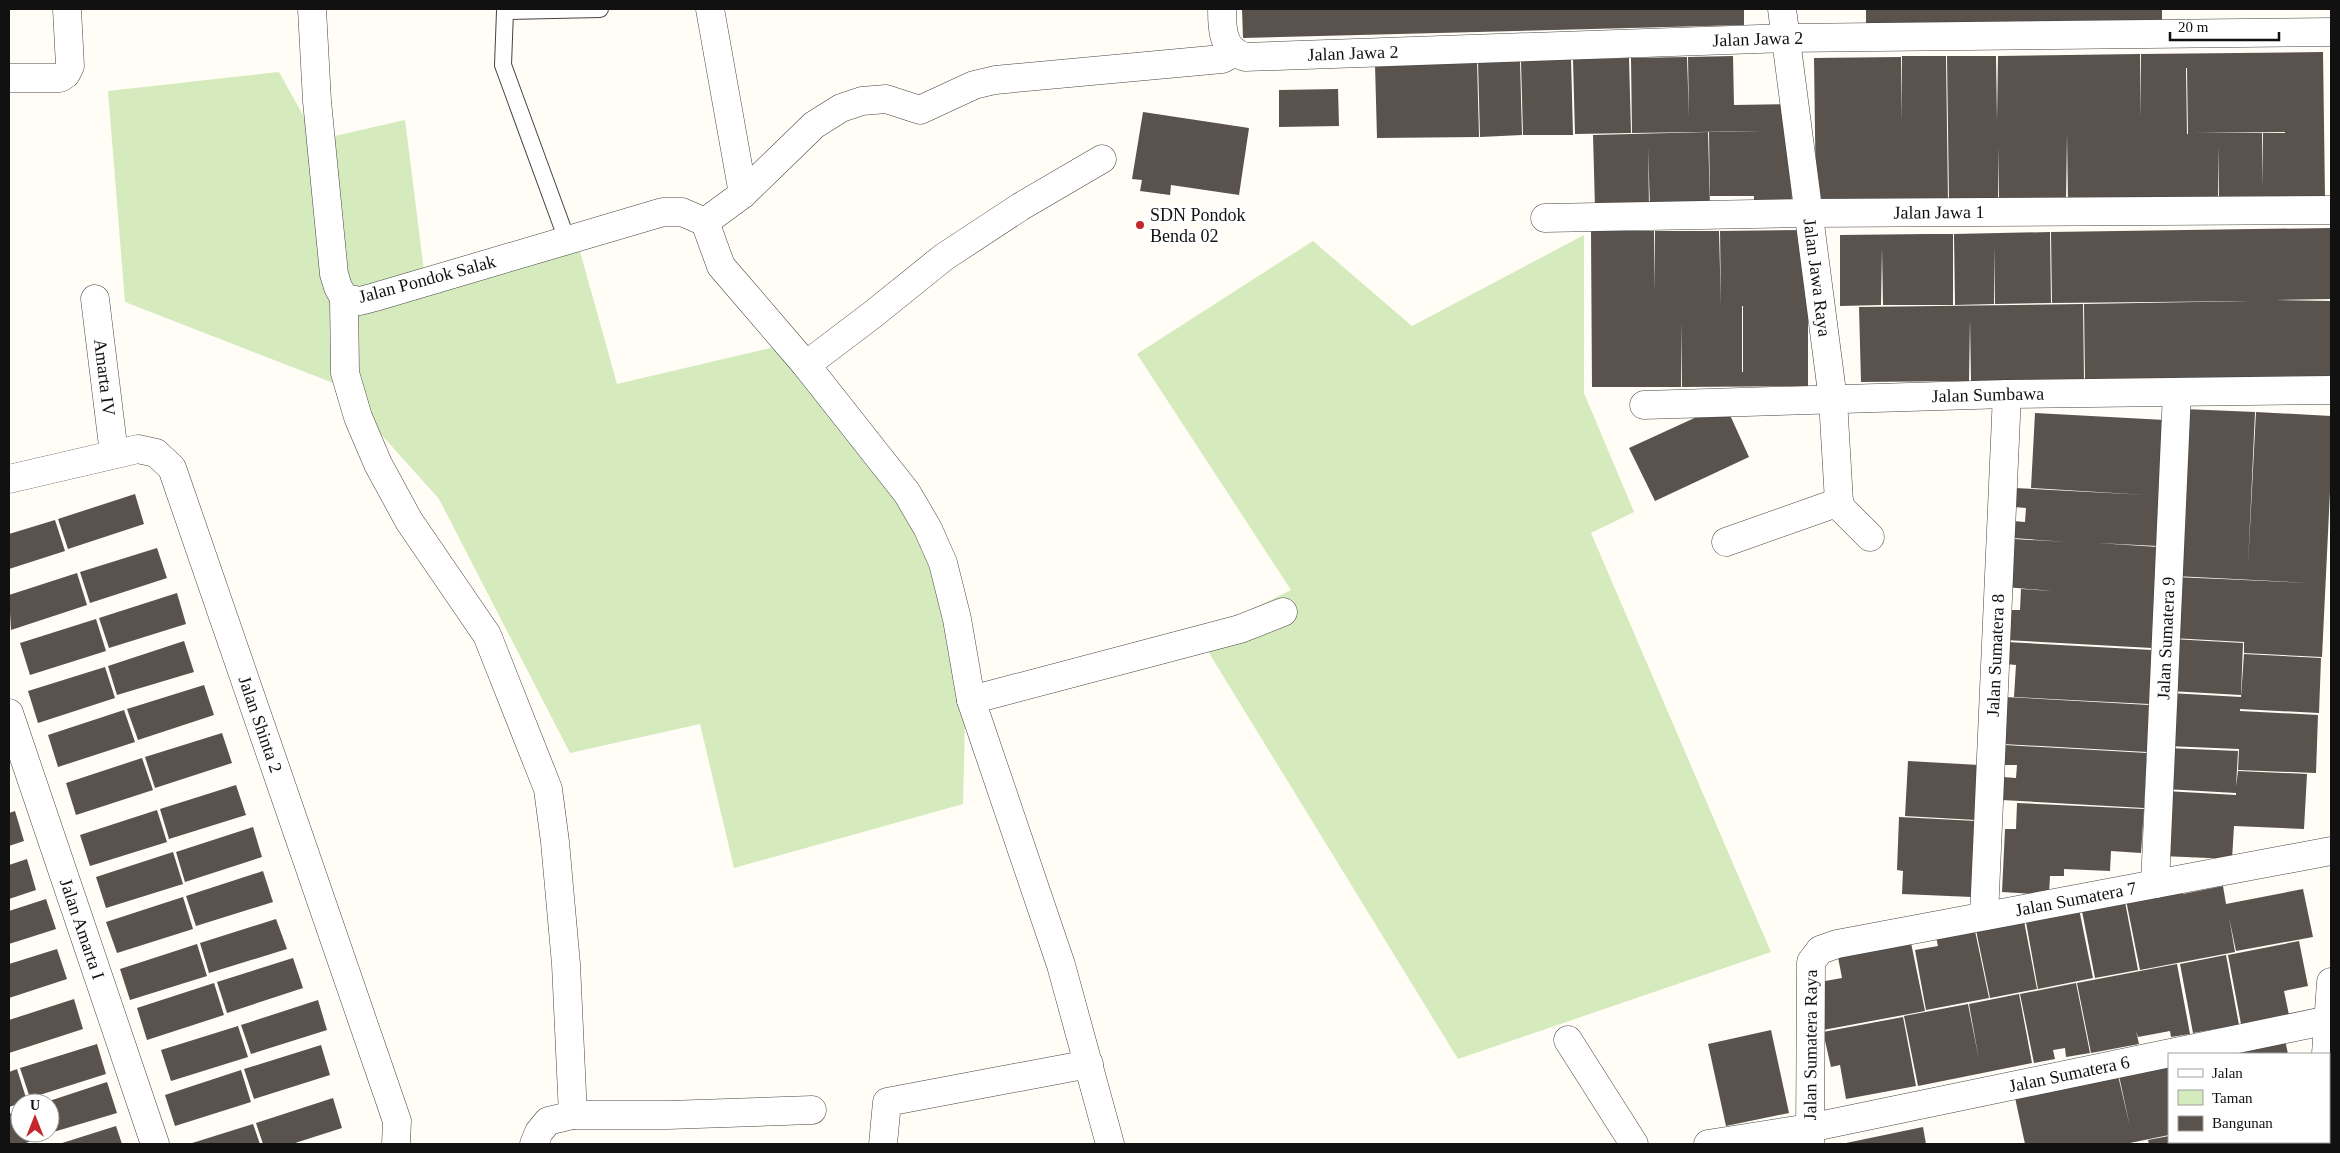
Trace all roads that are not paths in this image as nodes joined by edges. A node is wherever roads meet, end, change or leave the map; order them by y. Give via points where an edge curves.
1 (67, 9) edge
2 (312, 9) edge
3 (592, 9) edge
4 (600, 9) edge
5 (710, 9) edge
6 (1222, 9) edge
7 (1782, 9) edge
8 (2331, 32) edge
9 (1786, 38) junction
10 (1234, 53) junction
11 (9, 78) edge
12 (1102, 159) dead end
13 (743, 194) junction
14 (2331, 210) edge
15 (1808, 213) junction
16 (1545, 218) dead end
17 (704, 222) junction
18 (567, 240) junction
19 (344, 298) junction
20 (95, 299) dead end
21 (806, 364) junction
22 (2331, 390) edge
23 (2177, 392) junction
24 (2007, 394) junction
25 (1833, 400) junction
26 (1644, 405) dead end
27 (114, 454) junction
28 (9, 478) edge
29 (1839, 502) junction
30 (1870, 537) dead end
31 (1726, 542) dead end
32 (1283, 612) dead end
33 (971, 700) junction
34 (9, 713) edge
35 (2331, 852) edge
36 (2155, 884) junction
37 (1984, 916) junction
38 (1820, 950) joint
39 (2331, 998) edge
40 (1568, 1040) dead end
41 (2326, 1053) edge
42 (1090, 1064) junction
43 (812, 1110) dead end
44 (573, 1115) junction
45 (1809, 1136) edge
46 (155, 1144) edge
47 (396, 1144) edge
48 (534, 1144) edge
49 (883, 1144) edge
50 (1110, 1144) edge
51 (1634, 1144) edge
52 (1708, 1144) edge

1 - 11 street via 70,66 66,74 60,78
2 - 19 street, Jalan Pondok Salak via 317,101 334,274
3 - 4 lane
3 - 18 lane via 505,11 503,65
5 - 13 street
6 - 10 street via 1225,41
7 - 9 street, Jalan Jawa Raya
8 - 9 street, Jalan Jawa 2
9 - 10 street, Jalan Jawa 2 via 1244,57
9 - 15 street, Jalan Jawa Raya
10 - 13 street via 1222,59 996,80 974,85 920,110 886,100 862,101 841,108 814,125
12 - 21 street via 944,257 872,316
13 - 17 street
14 - 15 street, Jalan Jawa 1
15 - 16 street, Jalan Jawa 1
15 - 25 street, Jalan Jawa Raya
17 - 18 street, Jalan Pondok Salak via 682,212 663,212
17 - 21 street via 721,266
18 - 19 street, Jalan Pondok Salak via 375,297 360,300
19 - 44 street via 345,373 358,417 378,464 409,521 487,635 548,789 556,842 566,964
20 - 27 street, Amarta IV
21 - 33 street via 908,493 928,528 943,563
22 - 23 street, Jalan Sumbawa
23 - 24 street, Jalan Sumbawa
23 - 36 street, Jalan Sumatera 9
24 - 25 street, Jalan Sumbawa
24 - 37 street, Jalan Sumatera 8
25 - 26 street, Jalan Sumbawa
25 - 29 street, Jalan Jawa Raya
27 - 28 street, Jalan Shinta 2
27 - 47 street, Jalan Shinta 2 via 138,449 156,453 172,468 397,1122
29 - 30 street
29 - 31 street
32 - 33 street via 1240,629
33 - 42 street via 1061,965
34 - 46 street, Jalan Amarta I
35 - 36 street, Jalan Sumatera 7
36 - 37 street, Jalan Sumatera 7
37 - 38 street, Jalan Sumatera 7
38 - 45 street, Jalan Sumatera Raya via 1811,962
39 - 41 street
39 - 45 street, Jalan Sumatera 6
40 - 51 street
42 - 49 street via 887,1102
42 - 50 street
43 - 44 street
44 - 48 street via 548,1122
45 - 52 street, Jalan Sumatera 6

